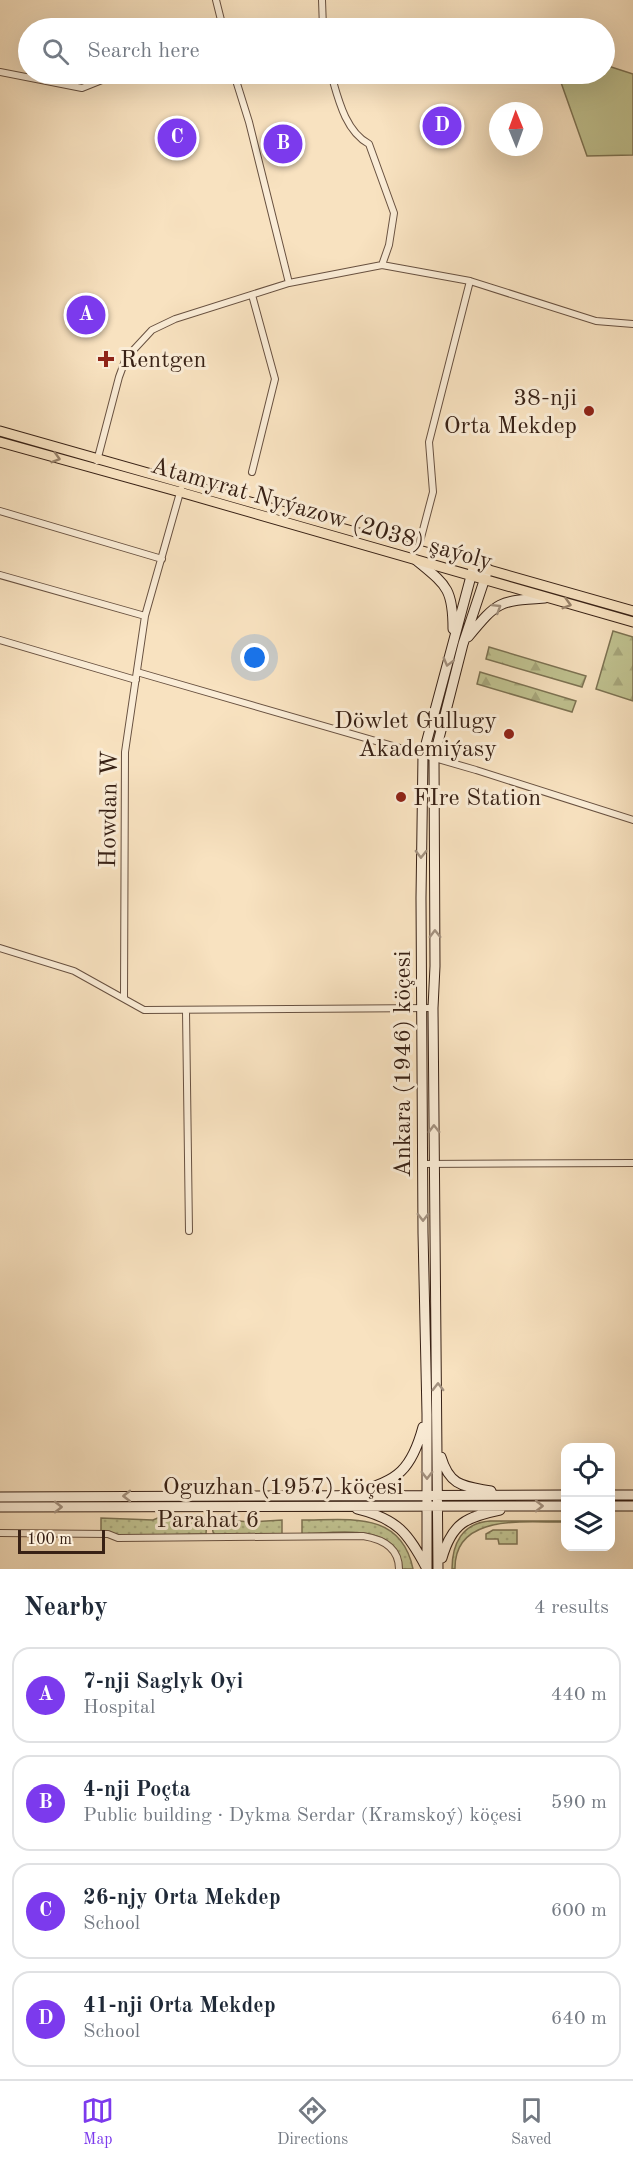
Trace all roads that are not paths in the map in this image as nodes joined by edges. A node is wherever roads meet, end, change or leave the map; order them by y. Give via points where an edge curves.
1 (216, 0) edge
2 (322, 0) edge
3 (220, 18) edge
4 (323, 18) edge
5 (0, 72) edge
6 (18, 76) edge
7 (62, 84) edge
8 (92, 84) edge
9 (237, 84) edge
10 (334, 84) edge
11 (382, 266) junction
12 (470, 281) junction
13 (289, 283) junction
14 (252, 295) junction
15 (633, 324) edge
16 (0, 431) edge
17 (0, 442) edge
18 (97, 459) junction
19 (94, 469) junction
20 (252, 472) dead end
21 (182, 487) junction
22 (0, 511) edge
23 (418, 549) junction
24 (162, 559) junction
25 (416, 560) junction
26 (474, 566) junction
27 (488, 569) junction
28 (0, 575) edge
29 (471, 577) junction
30 (484, 580) junction
31 (545, 598) junction
32 (633, 611) edge
33 (145, 616) junction
34 (633, 622) edge
35 (0, 640) edge
36 (458, 643) junction
37 (137, 672) junction
38 (136, 680) junction
39 (423, 755) junction
40 (434, 758) junction
41 (633, 820) edge
42 (0, 948) edge
43 (124, 998) junction
44 (422, 1008) junction
45 (433, 1008) junction
46 (186, 1011) junction
47 (633, 1162) edge
48 (422, 1164) junction
49 (435, 1164) junction
50 (189, 1231) dead end
51 (427, 1414) junction
52 (438, 1446) junction
53 (615, 1495) edge
54 (633, 1495) edge
55 (519, 1496) junction
56 (561, 1496) edge
57 (0, 1497) edge
58 (340, 1500) junction
59 (427, 1500) junction
60 (438, 1500) junction
61 (519, 1506) junction
62 (561, 1506) edge
63 (615, 1506) edge
64 (633, 1506) edge
65 (0, 1508) edge
66 (0, 1533) edge
67 (399, 1569) edge
68 (427, 1569) edge
69 (438, 1569) edge

1 - 3 street
2 - 4 street
5 - 6 street
7 - 8 street via 82,88
9 - 13 street
10 - 11 street via 340,107 361,140 369,144 394,213
11 - 12 street
11 - 13 street
12 - 15 street via 596,321
12 - 23 street via 429,442 433,492
13 - 14 street
14 - 18 street via 163,323 140,341 126,358 119,377
14 - 20 street via 275,379
16 - 18 main road, Atamyrat Nyýazow (2038) şaýoly
17 -> 19 main road, Atamyrat Nyýazow (2038) şaýoly
18 - 19 street
18 - 21 main road, Atamyrat Nyýazow (2038) şaýoly
19 - 21 main road, Atamyrat Nyýazow (2038) şaýoly
21 - 23 main road, Atamyrat Nyýazow (2038) şaýoly
21 - 24 street, Howdan W
21 - 25 main road, Atamyrat Nyýazow (2038) şaýoly
22 - 24 street
23 - 26 main road, Atamyrat Nyýazow (2038) şaýoly
24 - 33 street, Howdan W
25 - 29 main road, Atamyrat Nyýazow (2038) şaýoly
25 - 36 main road via 446,586
26 - 27 main road, Atamyrat Nyýazow (2038) şaýoly
26 - 29 main road, Ankara (1946) köçesi
27 - 30 main road, Ankara (1946) köçesi
27 - 32 main road, Atamyrat Nyýazow (2038) şaýoly
28 - 33 street
29 - 30 main road, Atamyrat Nyýazow (2038) şaýoly
29 - 36 main road, Ankara (1946) köçesi
30 - 31 main road, Atamyrat Nyýazow (2038) şaýoly
30 - 36 main road, Ankara (1946) köçesi
31 -> 34 main road, Atamyrat Nyýazow (2038) şaýoly
36 -> 31 main road via 498,605
33 - 37 street, Howdan W
35 - 38 street
36 -> 39 main road, Ankara (1946) köçesi
36 - 40 main road, Ankara (1946) köçesi
37 - 38 street, Howdan W
37 - 39 street
38 - 43 street, Howdan W via 125,752
39 - 40 street
39 -> 44 main road, Ankara (1946) köçesi
40 - 41 street
45 -> 40 main road, Ankara (1946) köçesi
42 - 43 street via 74,971
43 - 46 street via 144,1011
44 - 45 street
44 - 46 street
44 - 48 main road, Ankara (1946) köçesi
49 -> 45 main road, Ankara (1946) köçesi
46 - 50 street
47 - 49 street
48 - 49 street
48 -> 51 main road, Ankara (1946) köçesi
52 -> 49 main road, Ankara (1946) köçesi
51 - 58 main road via 416,1452 398,1475
51 -> 59 main road, Ankara (1946) köçesi
52 - 55 main road via 446,1471 459,1484
52 - 60 main road, Ankara (1946) köçesi
53 - 54 main road
55 - 56 main road, Oguzhan (1957) köçesi
55 - 60 main road, Oguzhan (1957) köçesi
58 -> 57 main road, Oguzhan (1957) köçesi
58 - 59 main road, Oguzhan (1957) köçesi
65 -> 58 main road, Oguzhan (1957) köçesi
58 - 68 main road via 399,1526
59 - 60 main road, Oguzhan (1957) köçesi
59 - 68 main road, Ankara (1946) köçesi
60 - 61 main road, Oguzhan (1957) köçesi
60 - 69 main road, Ankara (1946) köçesi
61 -> 62 main road, Oguzhan (1957) köçesi
61 - 69 main road via 473,1516 460,1524 447,1541
63 - 64 main road
66 - 67 street, Parahat 6 via 108,1534 118,1538 363,1536 390,1546 398,1556

